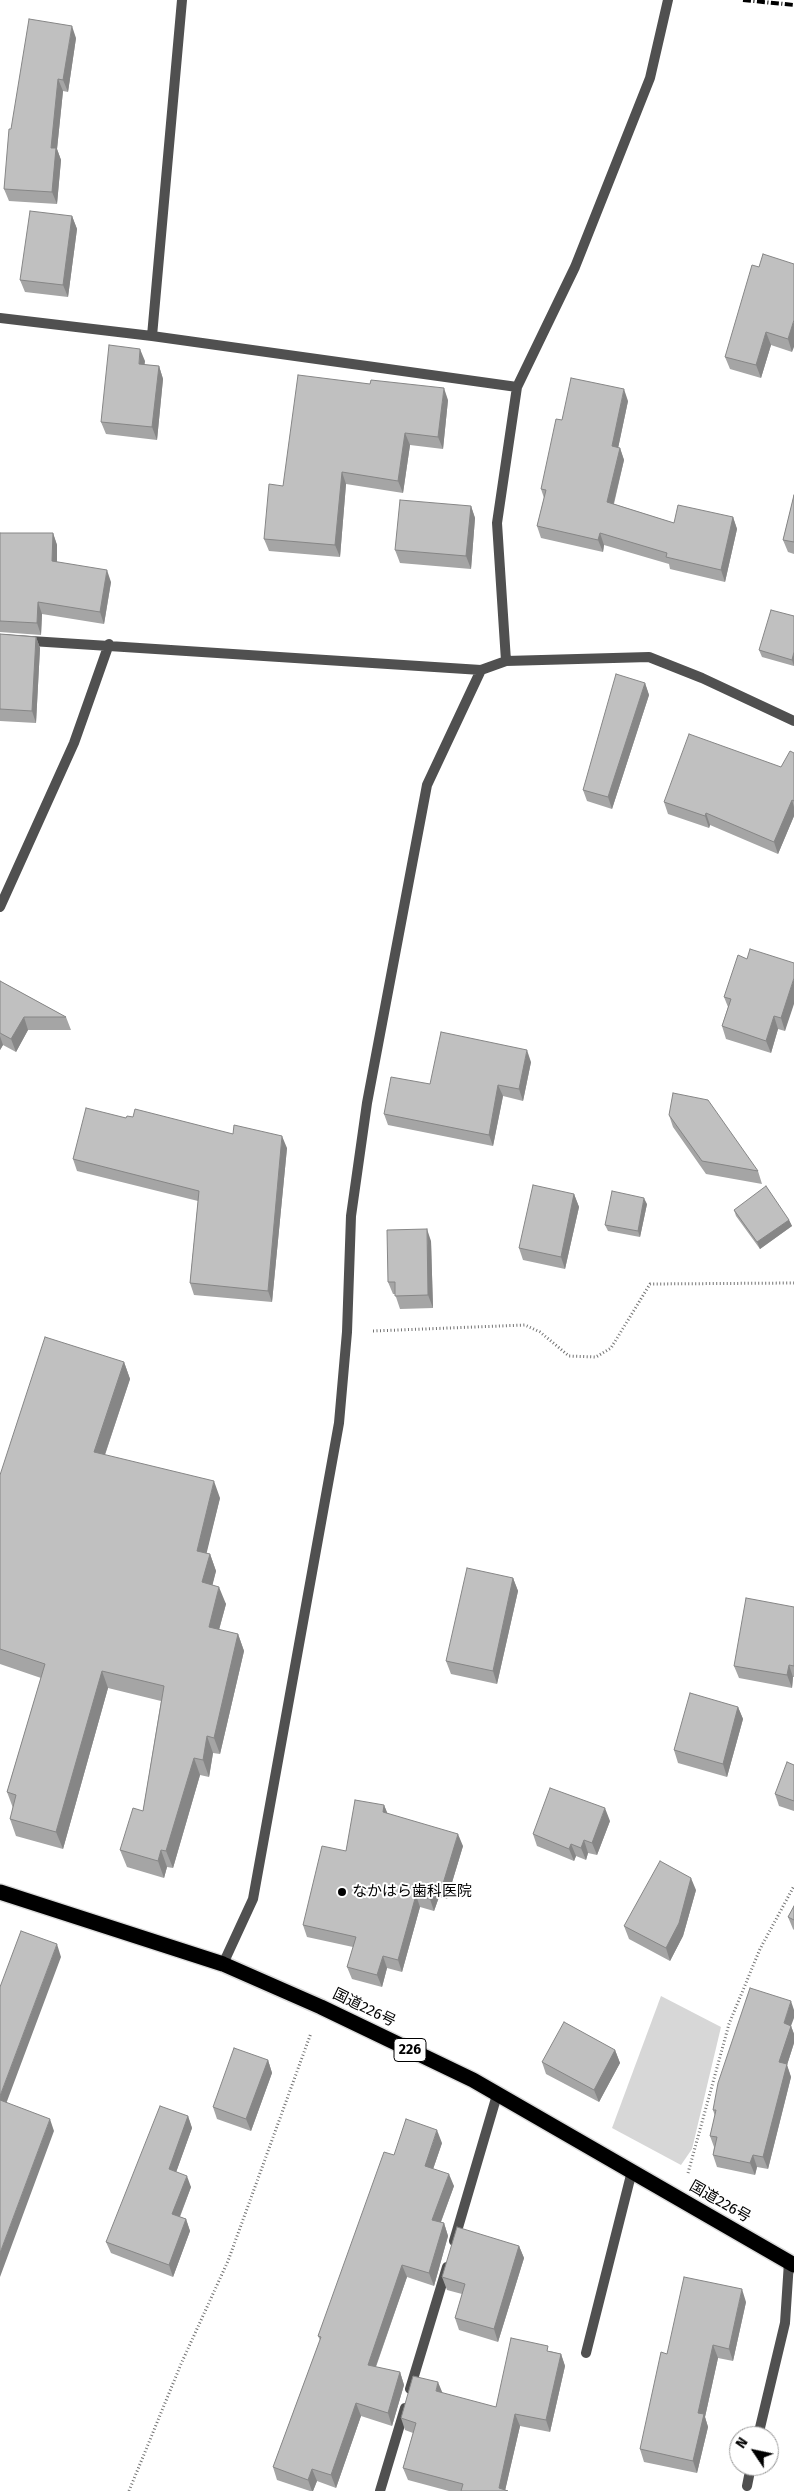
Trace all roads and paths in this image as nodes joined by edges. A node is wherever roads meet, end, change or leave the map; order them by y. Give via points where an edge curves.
1 (182, 0) edge
2 (668, 0) edge
3 (0, 318) edge
4 (152, 336) junction
5 (517, 387) junction
6 (0, 639) edge
7 (109, 644) junction
8 (506, 661) junction
9 (481, 670) junction
10 (794, 721) edge
11 (0, 907) edge
12 (794, 1283) edge
13 (347, 1332) junction
14 (794, 1886) edge
15 (0, 1892) edge
16 (223, 1964) junction
17 (320, 2007) junction
18 (497, 2095) junction
19 (632, 2171) junction
20 (681, 2200) junction
21 (792, 2264) edge
22 (586, 2353) dead end
23 (760, 2426) edge
24 (750, 2476) edge
25 (747, 2486) dead end
26 (129, 2491) edge
27 (380, 2491) edge

1 - 4 street
2 - 5 street via 650,78 575,267
3 - 4 street
4 - 5 street
5 - 8 street via 497,523
6 - 7 street
7 - 9 street
7 - 11 street via 74,743
8 - 9 street
8 - 10 street via 649,658 702,678
9 - 13 street via 427,785 365,1113 351,1216
12 - 13 path via 650,1284 611,1348 596,1357 569,1356 540,1332 524,1325
13 - 16 street via 339,1423 253,1899
14 - 20 path via 760,1949 729,2024
15 - 16 highway, 国道226号 / 226
16 - 17 highway, 国道226号 / 226
17 - 18 highway, 国道226号 / 226 via 473,2080
17 - 26 path via 228,2261
18 - 19 highway, 国道226号 / 226
18 - 27 street
19 - 20 highway, 国道226号 / 226
19 - 22 street
20 - 21 highway, 国道226号 / 226
21 - 23 street via 785,2323
24 - 25 street

